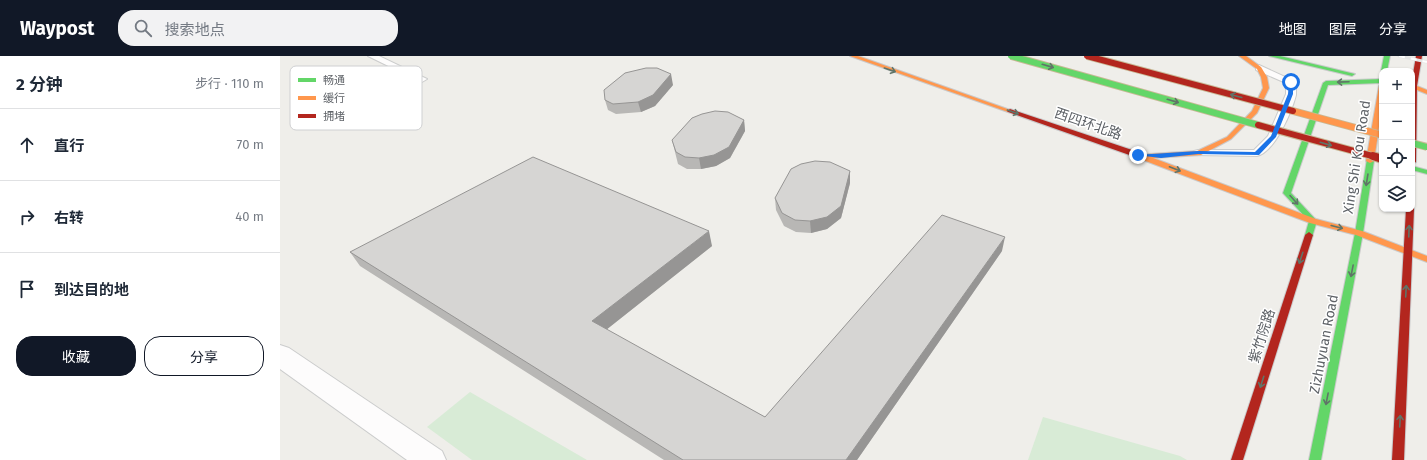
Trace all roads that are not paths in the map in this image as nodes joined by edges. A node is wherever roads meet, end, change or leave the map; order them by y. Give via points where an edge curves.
1 (372, 56) edge
2 (853, 56) edge
3 (1011, 56) edge
4 (1086, 56) edge
5 (1242, 56) edge
6 (1272, 56) edge
7 (1387, 56) edge
8 (1419, 56) edge
9 (393, 66) edge
10 (1259, 68) junction
11 (1385, 68) edge
12 (1415, 76) edge
13 (1379, 80) edge
14 (1379, 81) edge
15 (1415, 87) edge
16 (1427, 91) edge
17 (1415, 97) edge
18 (1427, 100) edge
19 (1379, 104) edge
20 (1413, 104) edge
21 (1379, 134) edge
22 (1412, 140) edge
23 (1415, 144) edge
24 (1427, 147) edge
25 (1198, 153) junction
26 (1138, 155) junction
27 (1379, 159) edge
28 (1415, 169) edge
29 (1427, 172) edge
30 (1410, 212) edge
31 (1313, 221) junction
32 (1359, 233) junction
33 (1408, 252) junction
34 (1427, 259) edge
35 (280, 355) edge
36 (431, 460) edge
37 (1237, 460) edge
38 (1315, 460) edge
39 (1398, 460) edge

1 - 9 lane
2 -> 26 main road, 西四环北路
3 -> 27 main road, bridge
21 -> 4 main road, bridge
5 - 10 main road
6 - 13 main road
7 - 11 main road
8 - 12 main road
10 - 25 main road via 1266,88 1255,112 1229,138
10 - 25 lane via 1291,82 1291,94 1273,137 1257,153
14 -> 31 main road via 1326,83 1287,192
15 - 16 main road
17 - 18 main road
19 -> 32 main road, Xing Shi Kou Road
20 - 22 main road
23 - 24 main road, bridge
25 - 26 main road
26 -> 31 main road, 西四环北路
28 - 29 main road
33 -> 30 main road
31 -> 32 main road, 西四环北路
31 -> 37 main road, 紫竹院路
32 - 33 main road, 西四环北路
32 -> 38 main road, Zizhuyuan Road
33 - 34 main road, 西四环北路
39 -> 33 main road
35 - 36 street

